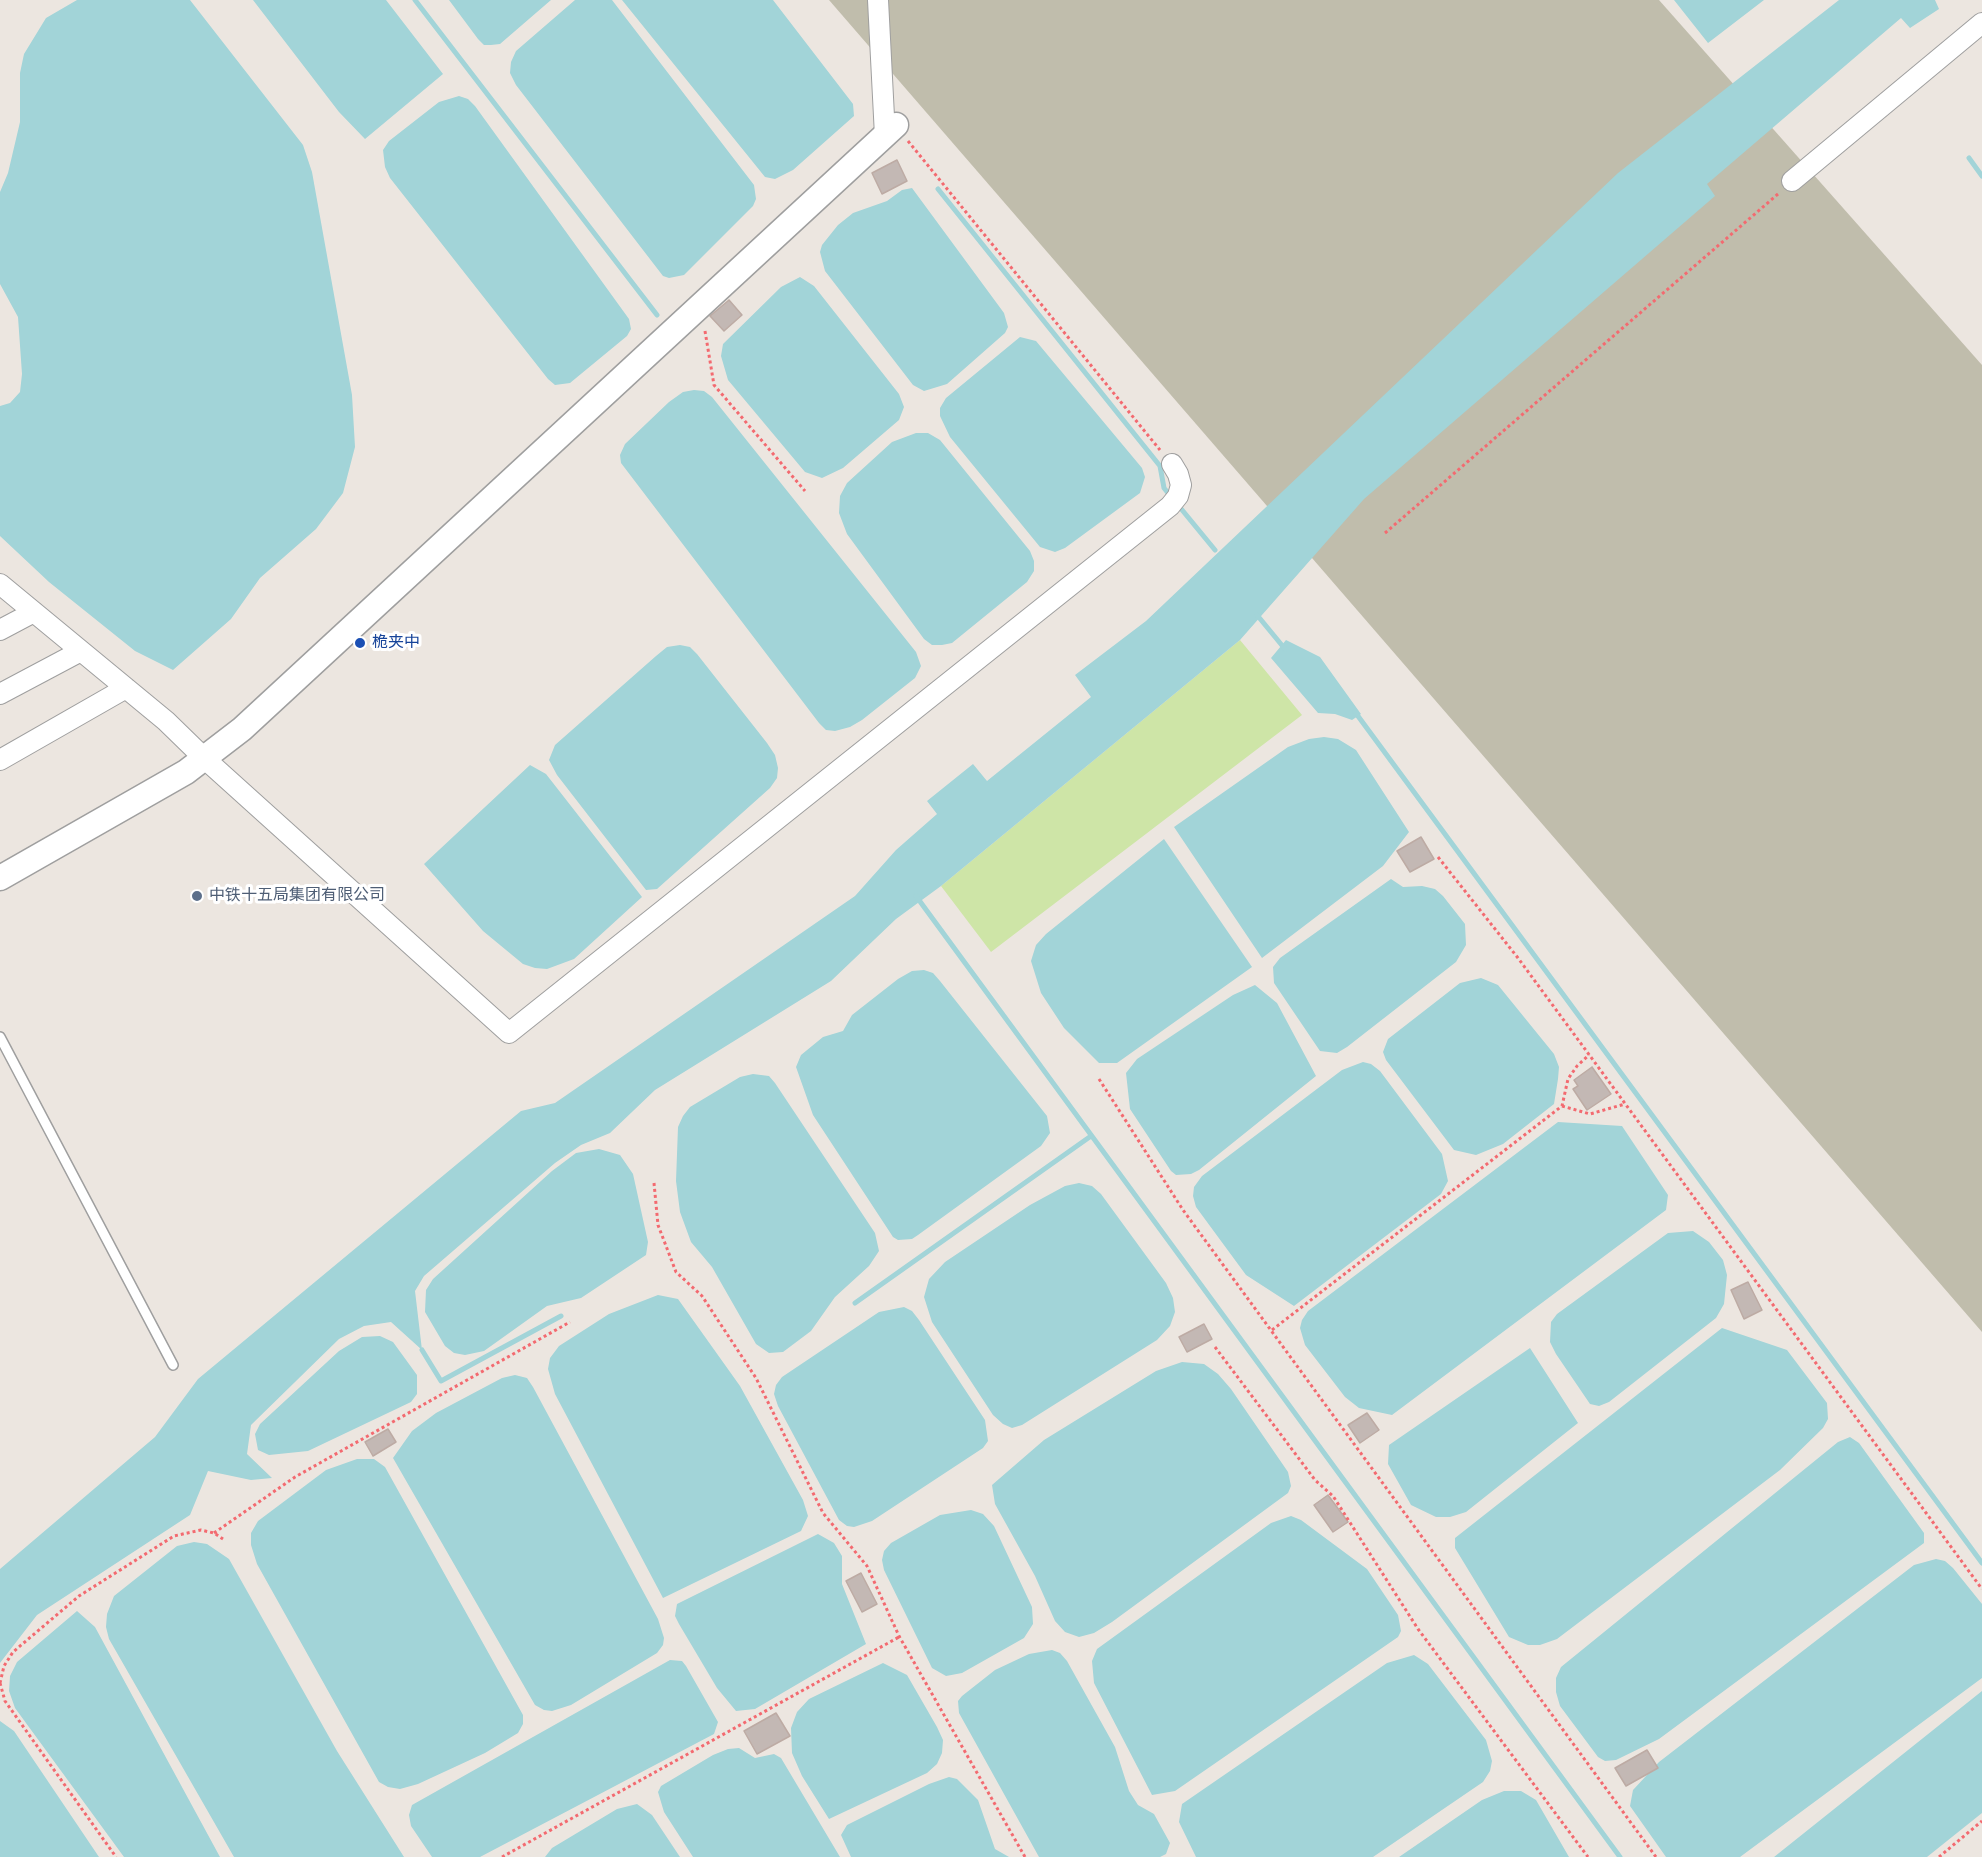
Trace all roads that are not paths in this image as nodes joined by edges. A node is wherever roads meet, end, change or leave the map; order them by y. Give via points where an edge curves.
1 (878, 0) edge
2 (1982, 23) edge
3 (890, 131) joint
4 (1792, 181) road end
5 (1172, 464) road end
6 (0, 584) edge
7 (34, 612) junction
8 (0, 630) edge
9 (81, 651) junction
10 (126, 688) junction
11 (0, 694) edge
12 (204, 758) junction
13 (0, 760) edge
14 (0, 878) edge
15 (0, 1038) edge
16 (173, 1365) dead end

1 - 3 street
2 - 4 street
3 - 12 street via 243,729
5 - 12 street via 1181,485 1170,506 509,1032
6 - 7 street
7 - 8 street
7 - 9 street
9 - 10 street
9 - 11 street
10 - 12 street
10 - 13 street
12 - 14 street
15 - 16 lane

